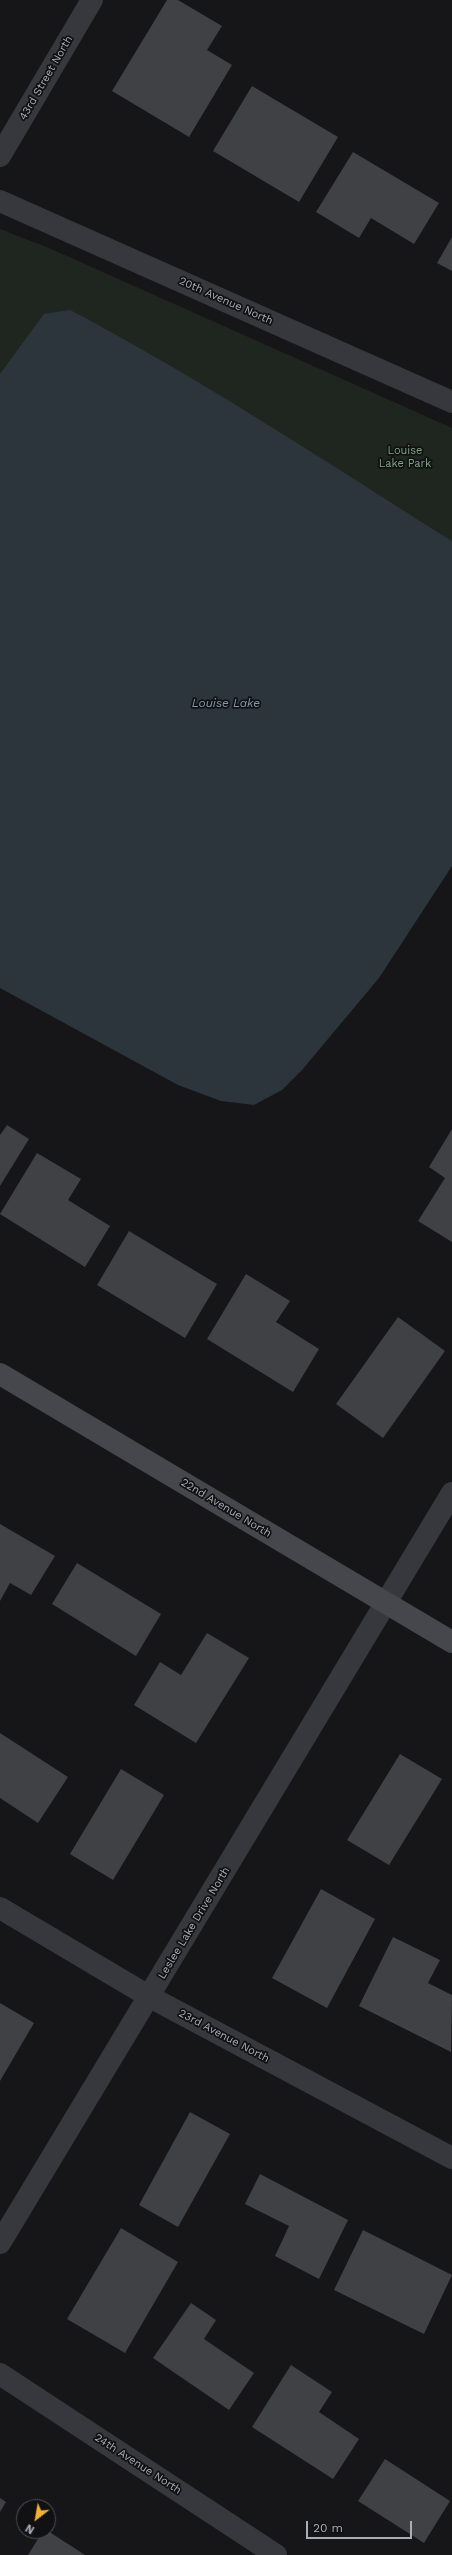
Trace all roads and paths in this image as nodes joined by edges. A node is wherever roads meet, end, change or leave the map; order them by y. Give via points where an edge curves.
1 (92, 0) edge
2 (0, 156) edge
3 (0, 201) edge
4 (452, 402) edge
5 (0, 1374) edge
6 (452, 1493) edge
7 (384, 1602) junction
8 (452, 1642) edge
9 (0, 1908) edge
10 (150, 1997) junction
11 (452, 2158) edge
12 (0, 2243) edge
13 (0, 2374) edge
14 (276, 2555) edge

1 - 2 street, 43rd Street North
3 - 4 street, 20th Avenue North
5 - 7 main road, 22nd Avenue North
6 - 7 street, Leslee Lake Drive North
7 - 8 main road, 22nd Avenue North
7 - 10 street, Leslee Lake Drive North
9 - 10 street, 23rd Avenue North
10 - 11 street, 23rd Avenue North
10 - 12 street, Leslee Lake Drive North
13 - 14 street, 24th Avenue North

